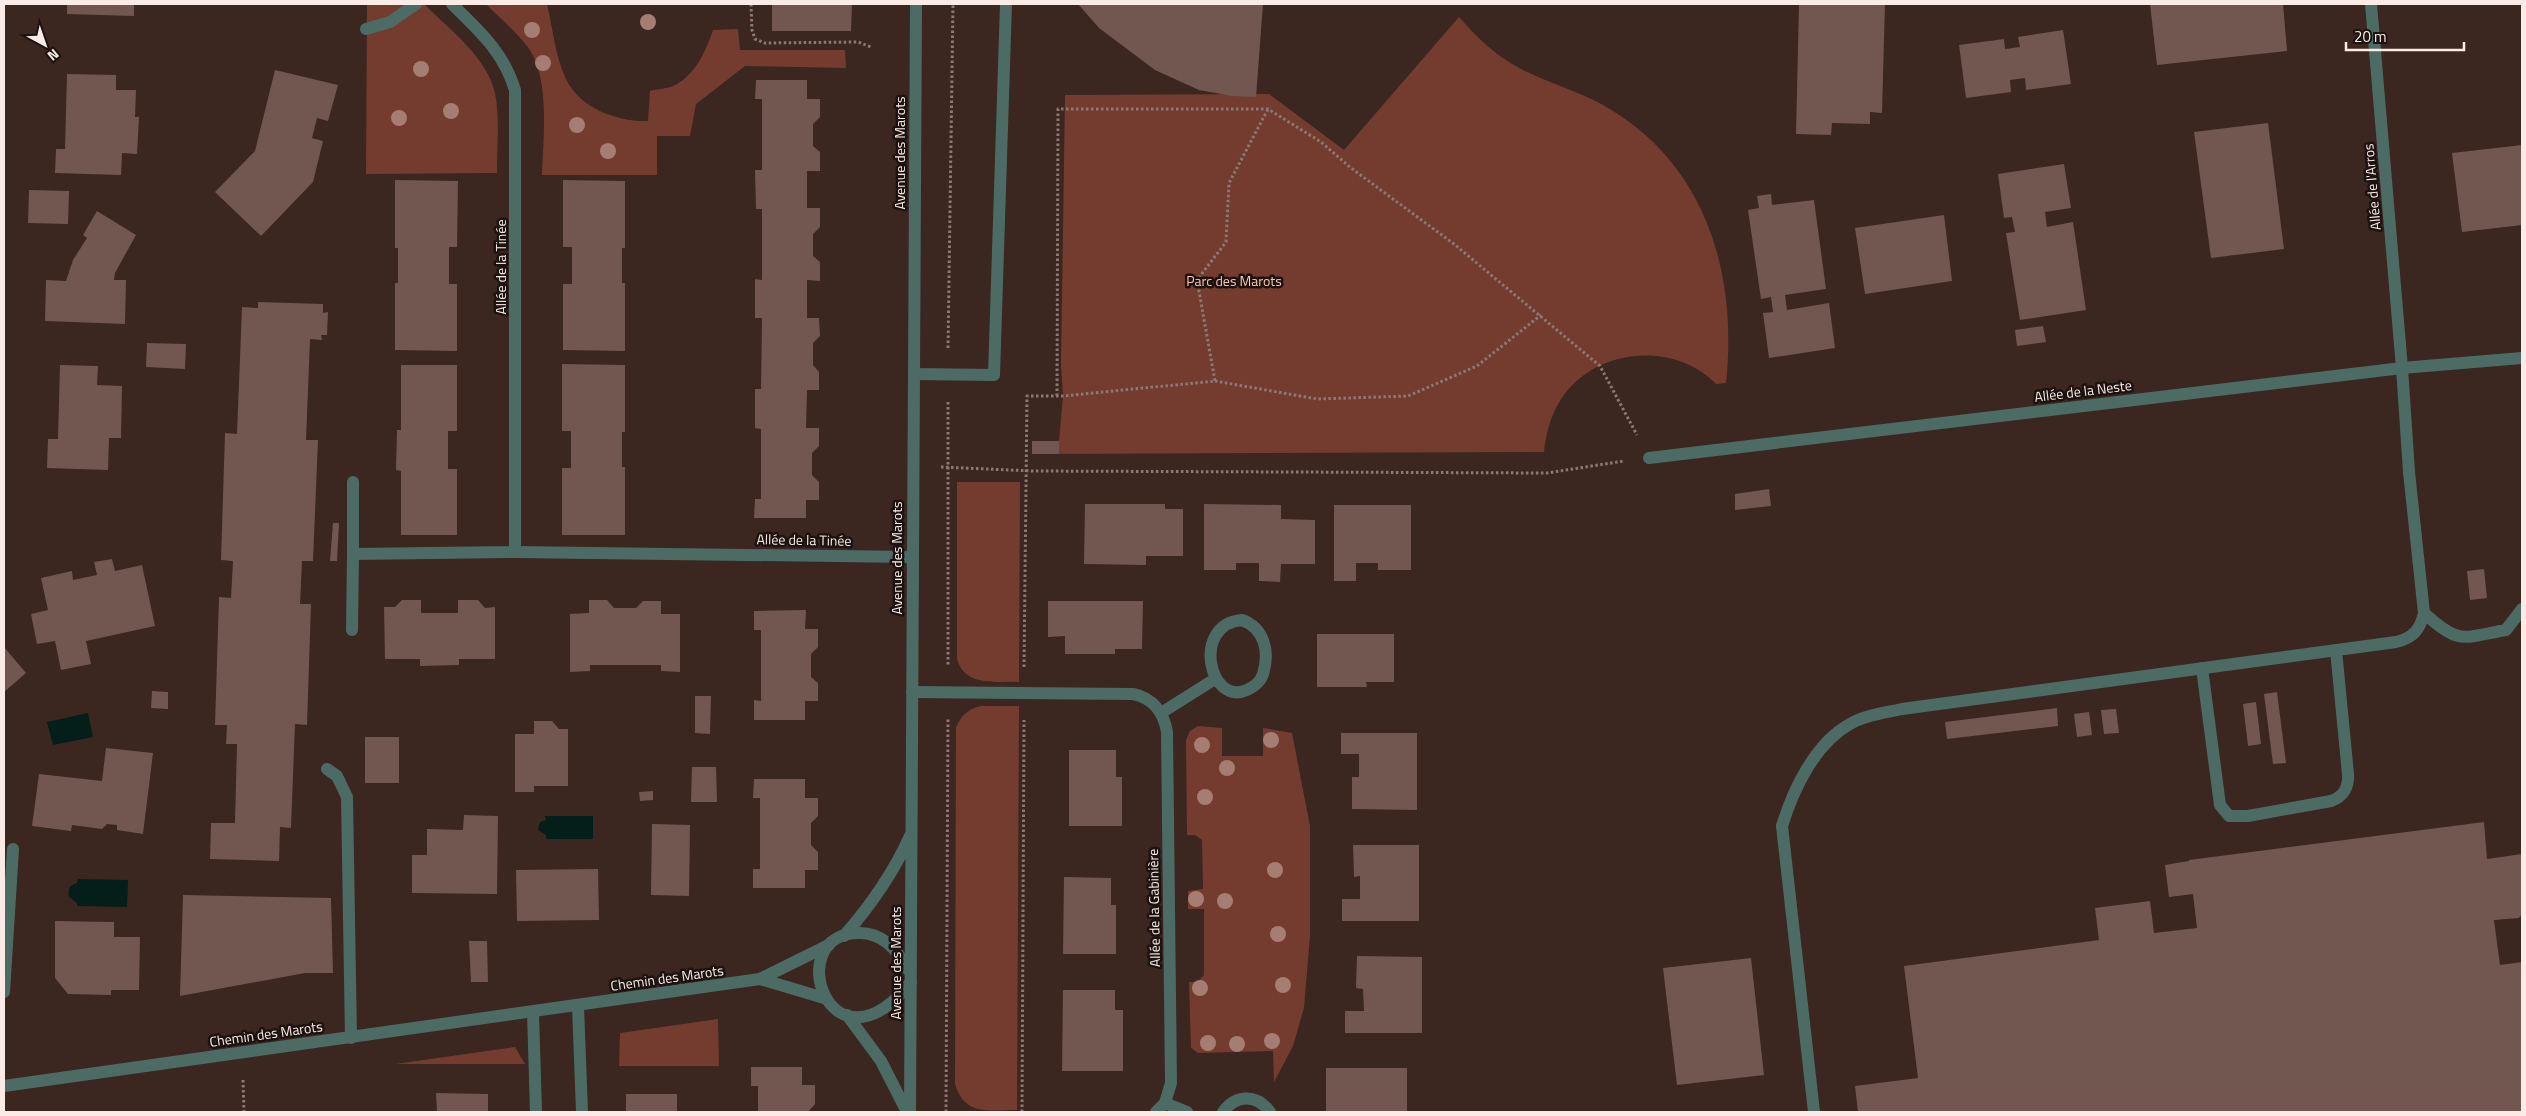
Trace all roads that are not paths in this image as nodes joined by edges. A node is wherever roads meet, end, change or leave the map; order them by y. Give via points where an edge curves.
1 (416, 4) edge
2 (452, 4) edge
3 (916, 4) edge
4 (1006, 4) edge
5 (2371, 4) edge
6 (366, 29) dead end
7 (2522, 358) edge
8 (2402, 368) junction
9 (914, 374) junction
10 (1649, 458) road end
11 (353, 482) dead end
12 (515, 552) junction
13 (352, 554) junction
14 (912, 557) junction
15 (2522, 609) edge
16 (2424, 613) junction
17 (352, 630) dead end
18 (2336, 650) junction
19 (2202, 668) junction
20 (1215, 679) junction
21 (912, 692) junction
22 (1161, 713) junction
23 (328, 769) dead end
24 (912, 831) junction
25 (14, 849) dead end
26 (844, 936) junction
27 (832, 944) junction
28 (911, 977) junction
29 (760, 979) junction
30 (4, 992) edge
31 (824, 998) junction
32 (578, 1006) junction
33 (532, 1012) junction
34 (847, 1015) junction
35 (351, 1038) junction
36 (4, 1086) edge
37 (1165, 1103) junction
38 (536, 1112) edge
39 (582, 1112) edge
40 (908, 1112) edge
41 (1156, 1112) edge
42 (1186, 1112) edge
43 (1223, 1112) edge
44 (1270, 1112) edge
45 (1814, 1112) edge

1 - 6 street via 390,22
2 - 12 street, Allée de la Tinée via 498,52 515,90
3 - 9 street, Avenue des Marots
4 - 9 street via 994,375
5 - 8 street, Allée de l'Arros
7 - 8 street, Allée de la Neste
8 - 10 street, Allée de la Neste
8 - 16 street, Allée de l'Arros via 2408,472
9 - 14 street, Avenue des Marots
11 - 13 street
12 - 13 street, Allée de la Tinée
12 - 14 street, Allée de la Tinée
13 - 17 street
14 - 21 street, Avenue des Marots
15 - 16 street via 2506,630 2460,638 2441,629
16 - 18 street via 2420,629 2406,639
18 - 19 street
18 - 19 street via 2348,774 2346,789 2331,801 2241,816 2229,816 2218,799
19 - 45 street via 1883,713 1849,724 1812,761 1799,782 1782,826
20 - 20 street via 1234,692 1246,691 1263,675 1265,644 1253,624 1242,620 1220,627 1212,648
20 - 22 street
21 - 22 street via 1133,694 1152,702
21 - 24 street, Avenue des Marots
22 - 37 street, Allée de la Gabinière via 1167,732 1171,1054 1171,1083
23 - 35 street via 337,776 347,797
24 - 26 street, Chemin des Marots via 883,888
24 - 28 street, Avenue des Marots
25 - 30 street
26 - 27 street, Chemin des Marots
26 - 28 street, Chemin des Marots via 873,934 894,948
27 - 29 street, Chemin des Marots
27 - 31 street, Chemin des Marots via 822,956 818,970 818,984
28 - 34 street via 901,995 876,1014 862,1017
28 - 40 street, Avenue des Marots
29 - 31 street, Chemin des Marots
29 - 32 street, Chemin des Marots
31 - 34 street, Chemin des Marots
32 - 33 street, Chemin des Marots
32 - 39 street
33 - 35 street, Chemin des Marots
33 - 38 street
34 - 40 street, Chemin des Marots via 881,1061
35 - 36 street, Chemin des Marots
37 - 41 street
37 - 42 street
43 - 44 street via 1238,1099 1250,1098 1261,1102

